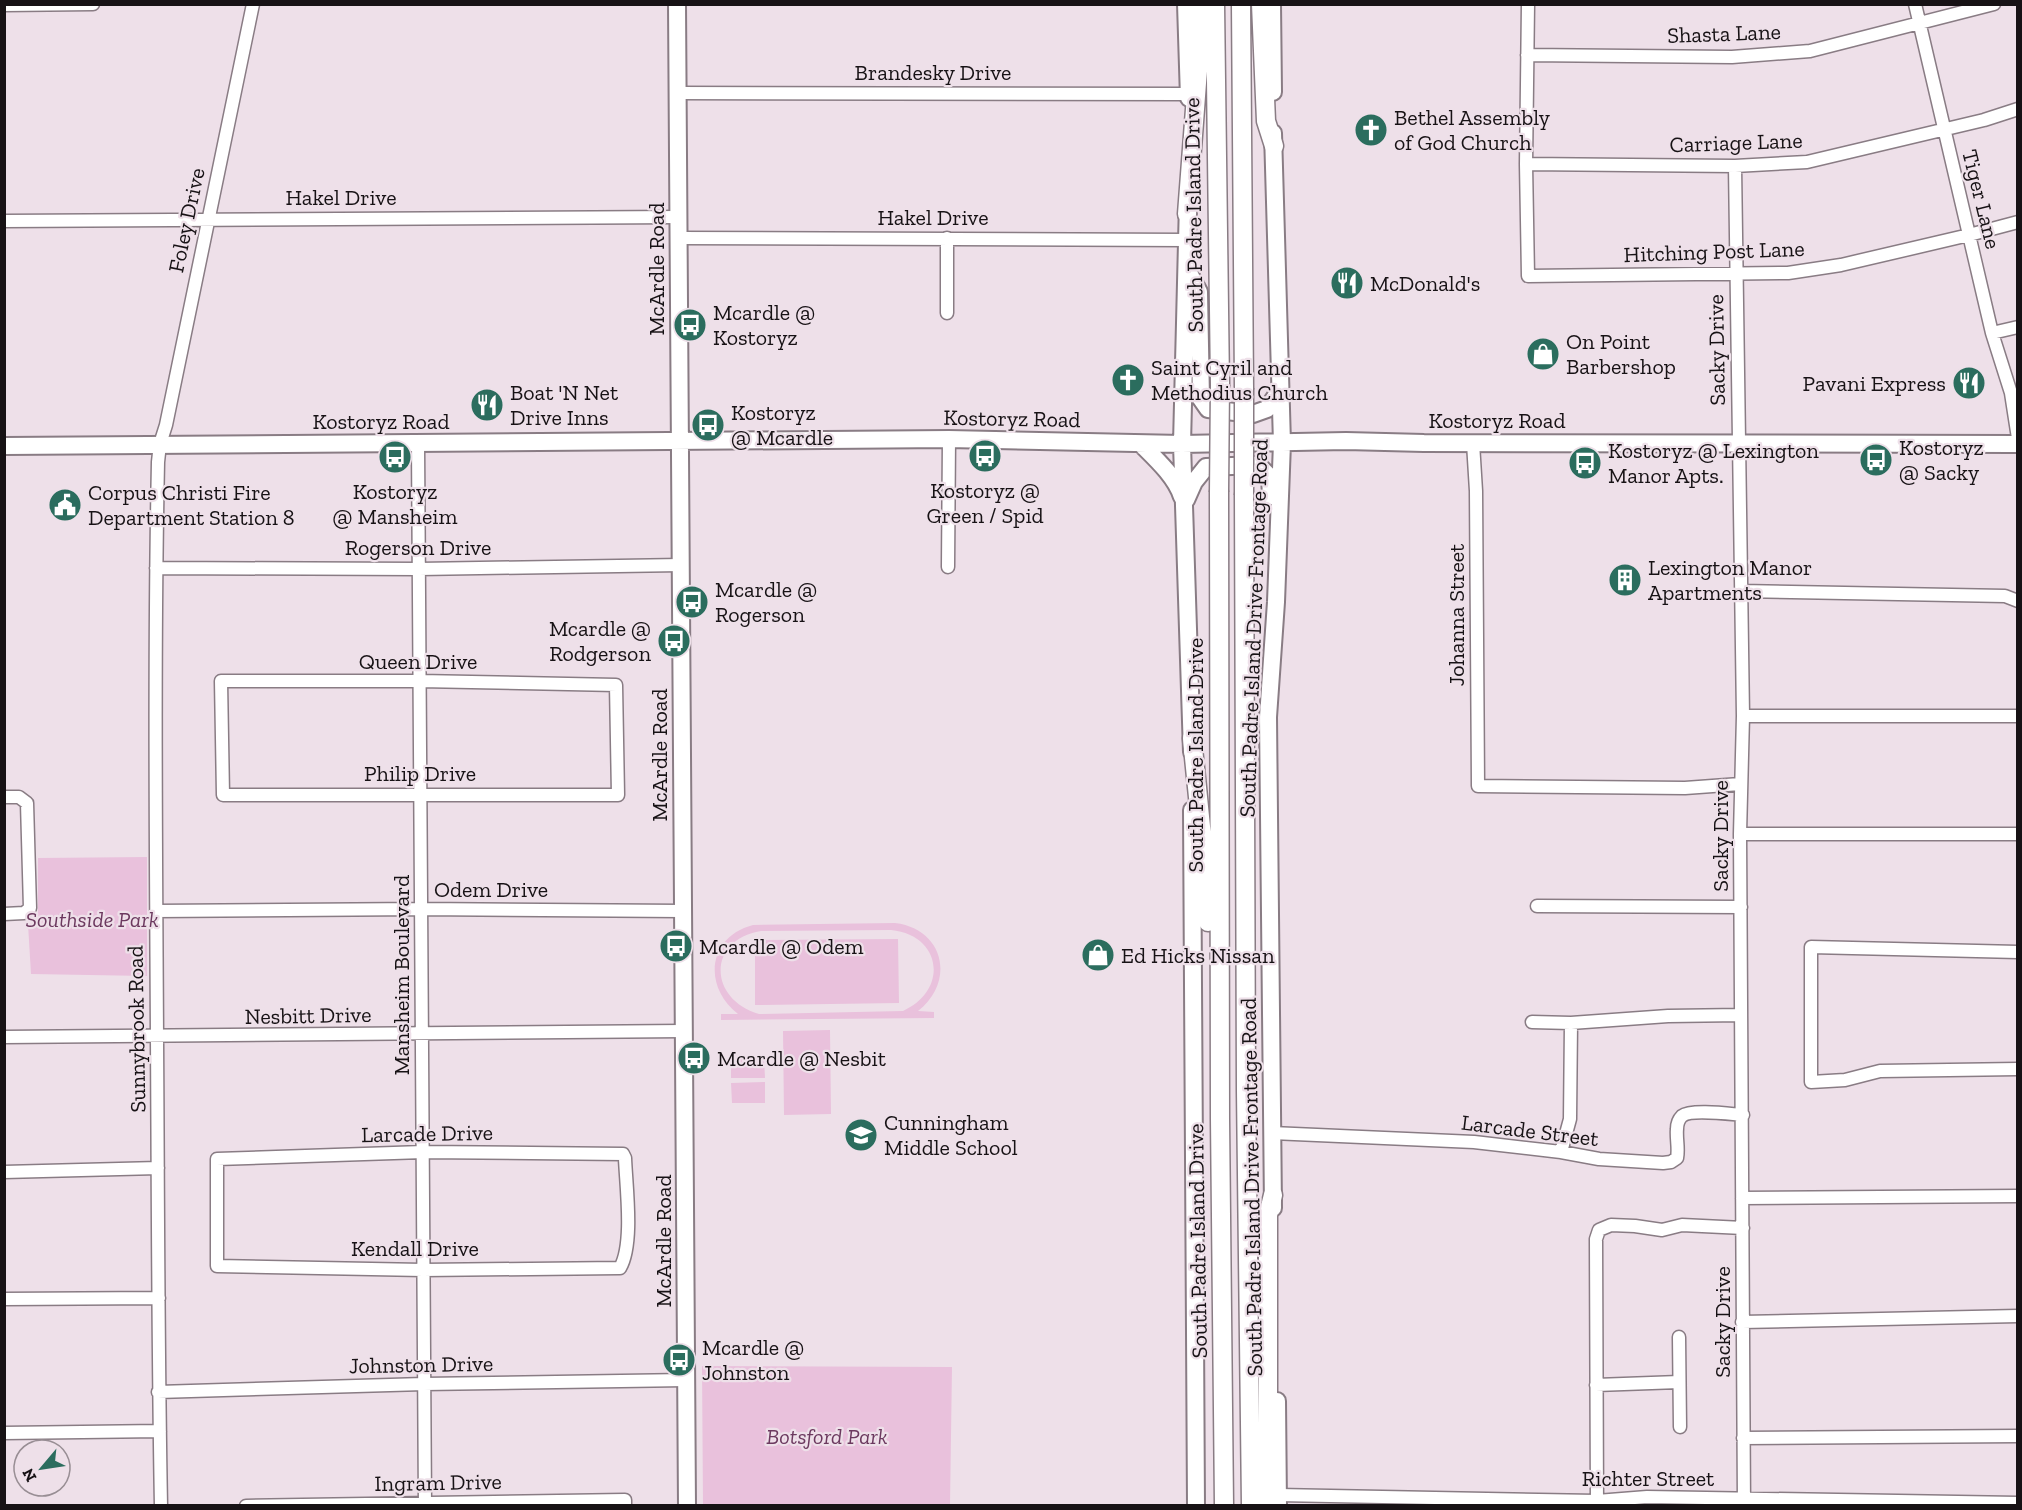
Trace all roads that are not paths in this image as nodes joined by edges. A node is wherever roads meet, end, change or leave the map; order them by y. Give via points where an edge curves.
1 (93, 4) edge
2 (253, 4) edge
3 (677, 4) edge
4 (1186, 4) edge
5 (1203, 4) edge
6 (1215, 4) edge
7 (1241, 4) edge
8 (1261, 4) edge
9 (1272, 4) edge
10 (1528, 4) edge
11 (1915, 4) edge
12 (1994, 4) edge
13 (4, 5) edge
14 (1919, 22) junction
15 (1527, 55) junction
16 (678, 93) junction
17 (1189, 94) junction
18 (2018, 109) edge
19 (1943, 130) junction
20 (1274, 146) junction
21 (1526, 164) junction
22 (1735, 166) junction
23 (1187, 214) junction
24 (679, 217) junction
25 (208, 219) junction
26 (4, 221) edge
27 (2018, 222) edge
28 (1969, 236) junction
29 (679, 238) junction
30 (947, 238) junction
31 (1187, 240) junction
32 (1186, 268) junction
33 (1736, 275) junction
34 (947, 313) dead end
35 (2018, 327) edge
36 (1992, 333) junction
37 (1280, 390) junction
38 (2018, 438) edge
39 (949, 439) junction
40 (680, 442) junction
41 (1473, 442) junction
42 (1282, 443) junction
43 (160, 444) junction
44 (418, 444) junction
45 (1141, 444) junction
46 (1182, 444) junction
47 (2018, 444) edge
48 (1738, 445) junction
49 (4, 446) edge
50 (1184, 503) junction
51 (681, 565) junction
52 (948, 567) dead end
53 (156, 568) junction
54 (419, 569) junction
55 (1741, 591) junction
56 (2018, 601) edge
57 (1276, 602) junction
58 (420, 681) junction
59 (1743, 716) junction
60 (2018, 716) edge
61 (223, 738) joint
62 (1192, 738) junction
63 (618, 740) joint
64 (1740, 784) junction
65 (420, 794) junction
66 (4, 797) edge
67 (1740, 834) junction
68 (2018, 834) edge
69 (1537, 906) dead end
70 (1741, 907) junction
71 (421, 909) junction
72 (156, 911) junction
73 (683, 911) junction
74 (4, 914) edge
75 (2018, 951) edge
76 (1741, 1015) junction
77 (1532, 1022) dead end
78 (1571, 1023) junction
79 (684, 1031) junction
80 (422, 1035) junction
81 (4, 1037) edge
82 (157, 1037) junction
83 (2018, 1069) edge
84 (1743, 1115) junction
85 (1220, 1119) junction
86 (1272, 1133) junction
87 (423, 1152) junction
88 (1561, 1152) junction
89 (158, 1168) junction
90 (4, 1172) edge
91 (1273, 1195) joint
92 (2018, 1196) edge
93 (1742, 1198) junction
94 (217, 1212) joint
95 (628, 1221) joint
96 (1743, 1228) junction
97 (423, 1270) junction
98 (159, 1298) junction
99 (4, 1299) edge
100 (2018, 1316) edge
101 (1742, 1322) junction
102 (1679, 1337) dead end
103 (686, 1380) junction
104 (1679, 1382) junction
105 (424, 1384) junction
106 (1596, 1385) junction
107 (158, 1392) junction
108 (1680, 1426) dead end
109 (160, 1431) junction
110 (4, 1433) edge
111 (2018, 1436) edge
112 (1743, 1438) junction
113 (1274, 1502) edge
114 (1419, 1502) edge
115 (1744, 1502) edge
116 (1597, 1503) edge
117 (2018, 1503) edge
118 (425, 1504) edge
119 (161, 1506) edge
120 (246, 1506) edge
121 (625, 1506) edge
122 (687, 1506) edge
123 (1196, 1506) edge
124 (1224, 1506) edge
125 (1251, 1506) edge

1 - 13 street
2 - 25 street, Foley Drive
3 - 16 main road, McArdle Road
4 - 17 main road
5 - 23 highway
6 - 85 highway, South Padre Island Drive, bridge via 1220,385
7 - 125 highway, bridge
8 - 20 highway via 1266,121
9 - 20 main road, South Padre Island Drive Frontage Road
10 - 15 street
11 - 14 street, Tiger Lane
12 - 14 street, Shasta Lane
14 - 15 street, Shasta Lane via 1810,51 1732,57
14 - 19 street, Tiger Lane
15 - 21 street
16 - 17 street, Brandesky Drive
16 - 24 main road, McArdle Road
17 - 23 main road
18 - 19 street, Carriage Lane
19 - 22 street, Carriage Lane via 1808,162
19 - 28 street, Tiger Lane
20 - 37 main road, South Padre Island Drive Frontage Road
21 - 22 street, Carriage Lane
21 - 33 street, Hitching Post Lane via 1528,276
22 - 33 street, Sacky Drive
23 - 31 main road
24 - 25 street, Hakel Drive
24 - 29 main road, McArdle Road
25 - 26 street, Hakel Drive
25 - 43 street, Foley Drive
27 - 28 street, Hitching Post Lane
28 - 33 street, Hitching Post Lane via 1840,266
28 - 36 street, Tiger Lane
29 - 30 street, Hakel Drive
29 - 40 main road, McArdle Road
30 - 31 street, Hakel Drive
30 - 34 street
31 - 32 main road
32 - 37 main road via 1199,292 1201,399 1208,409 1253,414 1267,409
32 - 46 main road
33 - 48 street, Sacky Drive
35 - 36 street
36 - 38 street, Tiger Lane via 2011,393
37 - 42 main road, South Padre Island Drive Frontage Road
39 - 40 main road, Kostoryz Road
39 - 45 main road, Kostoryz Road
39 - 52 street
40 - 44 main road, Kostoryz Road
40 - 51 main road, McArdle Road
41 - 42 main road, Kostoryz Road
41 - 48 main road, Kostoryz Road
41 - 64 street, Johanna Street via 1478,786 1685,788
42 - 46 main road, Kostoryz Road
42 - 57 main road, South Padre Island Drive Frontage Road
43 - 44 main road, Kostoryz Road
43 - 49 main road, Kostoryz Road
43 - 53 street, Sunnybrook Road
44 - 54 street, Mansheim Boulevard
45 - 46 main road, Kostoryz Road
45 - 50 main road via 1180,489
46 - 50 main road
47 - 48 main road, Kostoryz Road
48 - 55 street, Sacky Drive
50 - 57 main road via 1206,467 1258,465 1270,477
50 - 62 main road
51 - 54 street, Rogerson Drive
51 - 73 main road, McArdle Road
53 - 54 street, Rogerson Drive
53 - 72 street, Sunnybrook Road
54 - 58 street, Mansheim Boulevard
55 - 56 street via 2005,596
55 - 59 street, Sacky Drive
57 - 86 main road, South Padre Island Drive Frontage Road via 1268,717
58 - 61 street, Queen Drive via 221,681
58 - 63 street, Queen Drive via 616,684
58 - 65 street, Mansheim Boulevard
59 - 60 street
59 - 64 street, Sacky Drive
61 - 65 street, Philip Drive via 222,795
62 - 85 highway via 1205,866
62 - 123 main road
63 - 65 street, Philip Drive via 618,795
64 - 67 street, Sacky Drive
65 - 71 street, Mansheim Boulevard
66 - 74 street via 19,797 27,803 30,908 24,913
67 - 68 street
67 - 70 street, Sacky Drive
69 - 70 street
70 - 76 street, Sacky Drive
71 - 72 street, Odem Drive
71 - 73 street, Odem Drive
71 - 80 street, Mansheim Boulevard
72 - 82 street, Sunnybrook Road
73 - 79 main road, McArdle Road
75 - 83 street via 1811,947 1811,1082 1845,1080 1880,1071
76 - 78 street
76 - 84 street, Sacky Drive
77 - 78 street
78 - 88 street via 1570,1119
79 - 80 street, Nesbitt Drive
79 - 103 main road, McArdle Road
80 - 82 street, Nesbitt Drive
80 - 87 street, Mansheim Boulevard
81 - 82 street, Nesbitt Drive
82 - 89 street, Sunnybrook Road
84 - 88 street, Larcade Street via 1684,1115 1676,1132 1679,1151 1671,1162 1607,1160
84 - 93 street, Sacky Drive
85 - 124 highway, South Padre Island Drive
86 - 88 street, Larcade Street via 1474,1142
86 - 91 main road, South Padre Island Drive Frontage Road
87 - 94 street, Larcade Drive via 217,1159
87 - 95 street, Larcade Drive via 619,1153 625,1158
87 - 97 street, Mansheim Boulevard
89 - 90 street
89 - 98 street, Sunnybrook Road
91 - 113 highway via 1268,1215 1268,1431
92 - 93 street
93 - 96 street, Sacky Drive
94 - 97 street, Kendall Drive via 217,1266
95 - 97 street, Kendall Drive via 625,1259 620,1268
96 - 101 street, Sacky Drive
96 - 106 street via 1682,1225 1662,1230 1611,1225 1599,1230
97 - 105 street, Mansheim Boulevard
98 - 99 street
98 - 107 street, Sunnybrook Road
100 - 101 street
101 - 112 street, Sacky Drive
102 - 104 street
103 - 105 street, Johnston Drive
103 - 122 main road, McArdle Road
104 - 106 street, Sacky Drive
104 - 108 street
105 - 107 street, Johnston Drive
105 - 118 street, Mansheim Boulevard
106 - 116 street
107 - 109 street, Sunnybrook Road
109 - 110 street
109 - 119 street, Sunnybrook Road
111 - 112 street
112 - 115 street, Sacky Drive
113 - 114 street, Richter Street
114 - 116 street, Richter Street
115 - 116 street, Richter Street via 1647,1497
115 - 117 street, Richter Street
118 - 120 street, Ingram Drive
118 - 121 street, Ingram Drive via 624,1500

